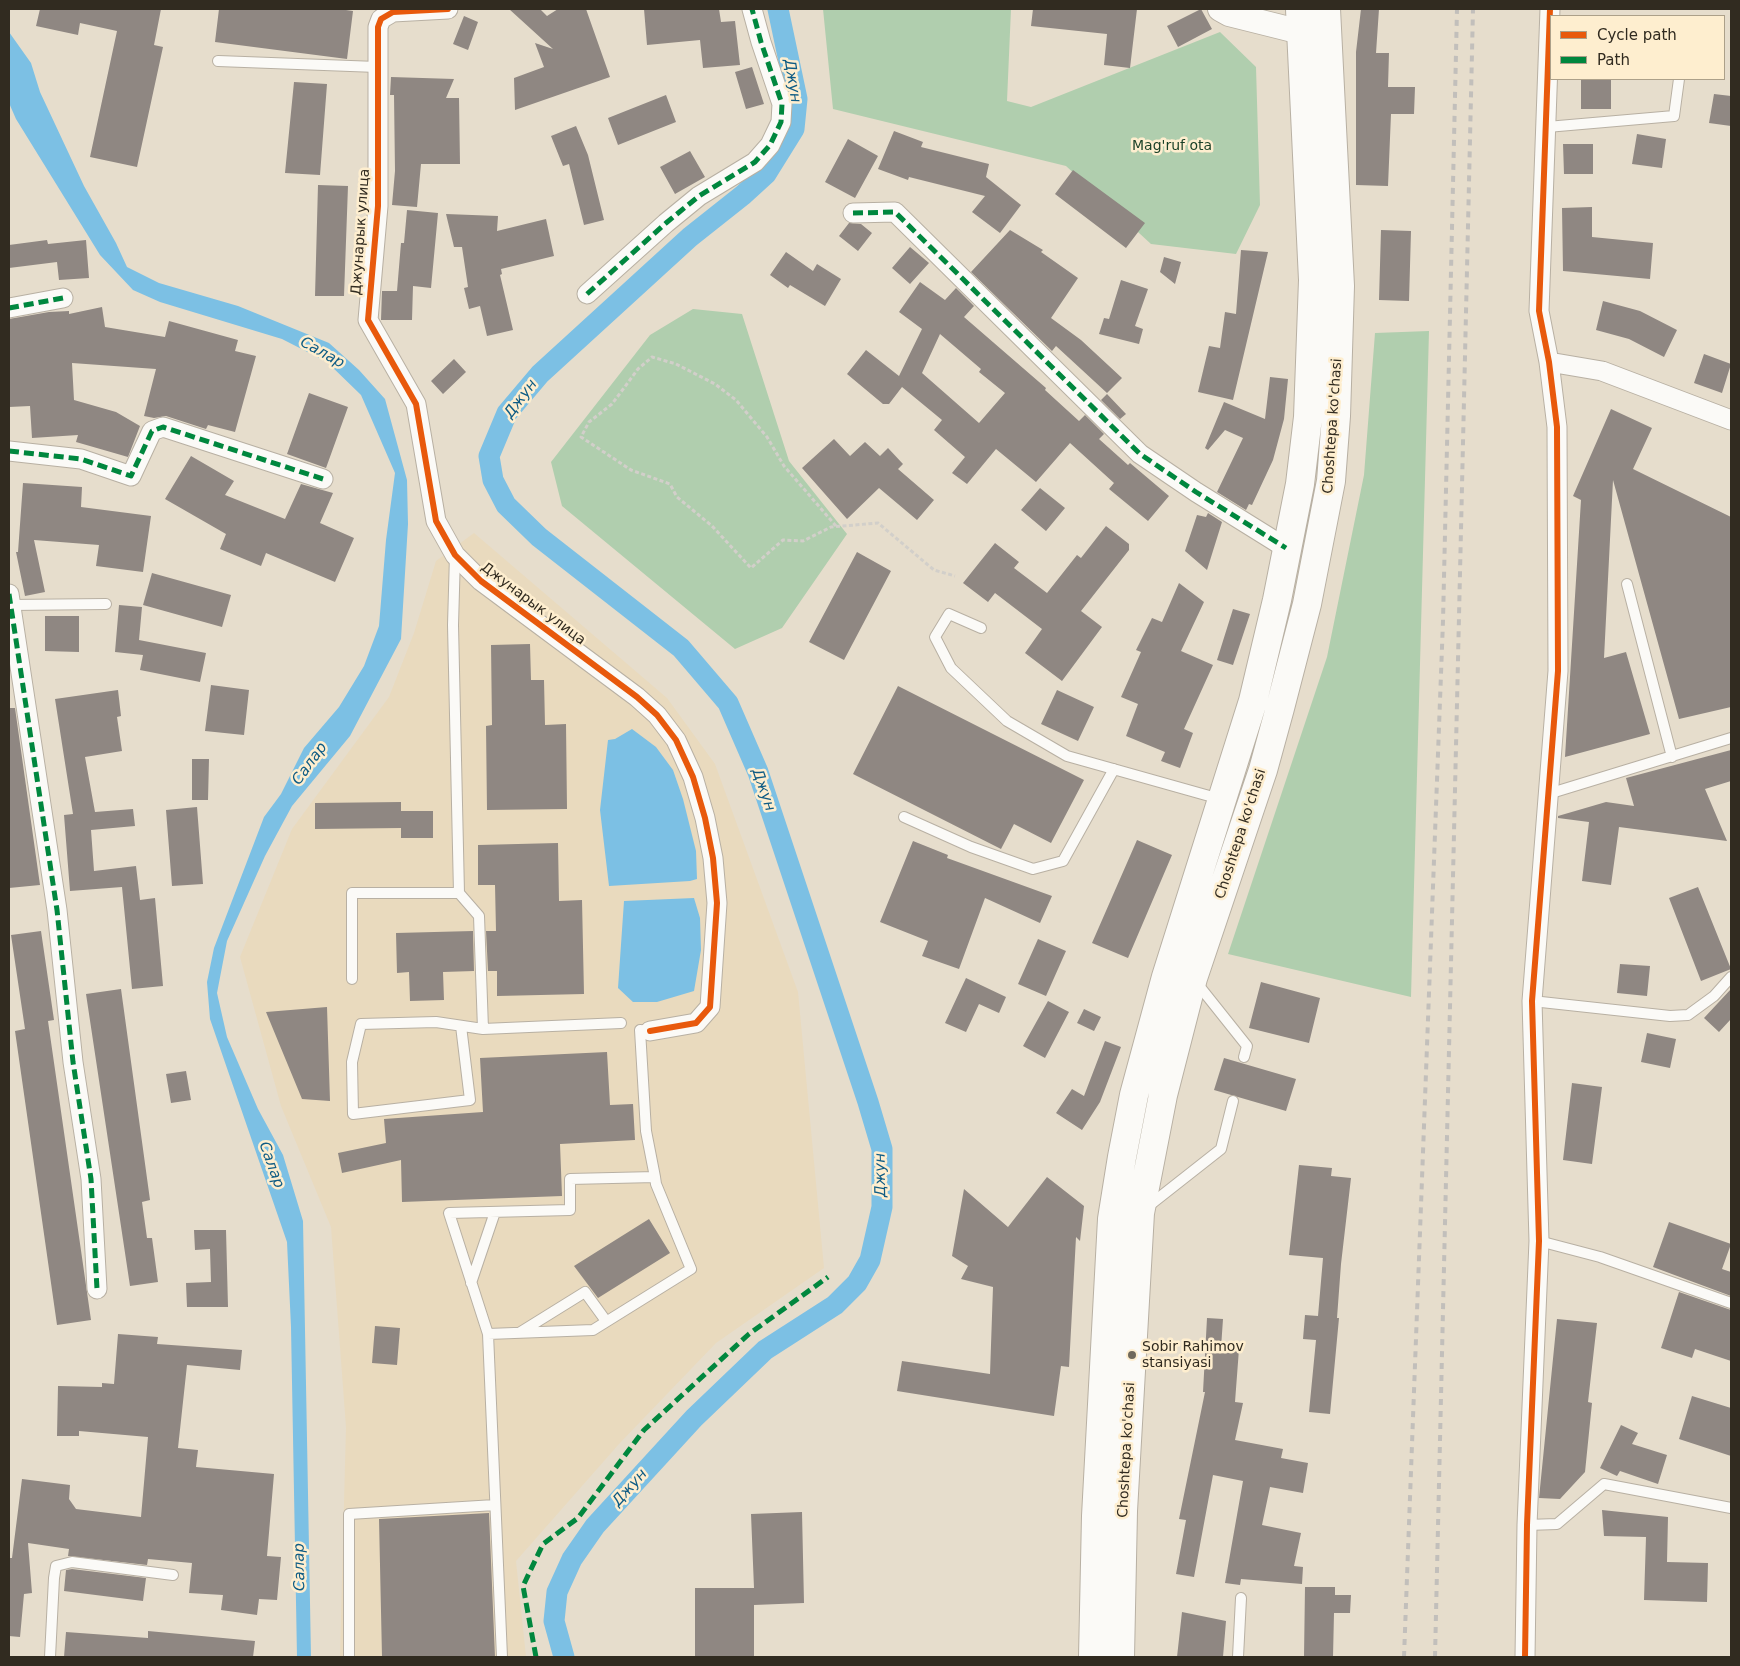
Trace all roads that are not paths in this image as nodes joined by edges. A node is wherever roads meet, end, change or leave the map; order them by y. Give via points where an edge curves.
1 (448, 9) edge
2 (752, 9) edge
3 (1220, 9) edge
4 (1550, 9) edge
5 (1314, 21) edge
6 (218, 61) dead end
7 (377, 67) junction
8 (1679, 80) edge
9 (1547, 127) junction
10 (852, 213) dead end
11 (587, 294) dead end
12 (63, 298) dead end
13 (9, 308) edge
14 (1549, 362) junction
15 (1731, 420) edge
16 (9, 451) edge
17 (323, 479) dead end
18 (1286, 548) junction
19 (455, 555) junction
20 (1627, 584) dead end
21 (10, 600) edge
22 (106, 604) dead end
23 (981, 628) dead end
24 (1731, 738) edge
25 (1672, 757) junction
26 (1114, 769) junction
27 (1548, 794) junction
28 (1224, 800) junction
29 (904, 817) dead end
30 (459, 893) junction
31 (1193, 978) junction
32 (1731, 978) edge
33 (352, 979) dead end
34 (1532, 1001) junction
35 (622, 1023) dead end
36 (461, 1026) junction
37 (483, 1029) junction
38 (650, 1030) joint
39 (1244, 1057) dead end
40 (1233, 1101) dead end
41 (655, 1177) junction
42 (495, 1212) junction
43 (1140, 1213) junction
44 (1539, 1242) junction
45 (471, 1284) junction
46 (97, 1289) dead end
47 (1731, 1303) edge
48 (606, 1321) junction
49 (518, 1333) junction
50 (488, 1334) junction
51 (495, 1505) junction
52 (1731, 1508) edge
53 (1527, 1525) junction
54 (173, 1575) dead end
55 (1241, 1598) dead end
56 (50, 1657) edge
57 (349, 1657) edge
58 (502, 1657) edge
59 (1093, 1657) edge
60 (1120, 1657) edge
61 (1238, 1657) edge
62 (1525, 1657) edge

1 - 7 street, Джунарык улица via 387,14 378,26
2 - 11 street via 782,104 781,122 770,145 755,162 699,196 666,222
3 - 5 street via 1229,14
4 - 9 street
5 - 18 main road, Choshtepa ko'chasi via 1308,417 1300,484
5 - 31 main road, Choshtepa ko'chasi via 1340,286 1331,481 1307,604 1263,770
6 - 7 lane
7 - 19 street, Джунарык улица via 378,206 368,320 416,404 436,521
8 - 9 lane via 1674,116
9 - 14 street via 1539,311
10 - 18 street via 895,212 1140,454
12 - 13 street
14 - 15 street via 1602,371
14 - 27 street via 1557,427 1558,671
16 - 17 street via 81,459 131,476 152,430 163,427
18 - 28 main road, Choshtepa ko'chasi via 1253,701
19 - 30 lane via 453,625
19 - 38 street, Джунарык улица via 480,581 657,715 676,740 693,777 713,858 717,903 710,1007 696,1023
20 - 25 lane
21 - 22 lane
21 - 46 street via 57,910 73,1062 91,1179
23 - 26 lane via 949,614 935,636 951,668 1008,721 1067,756
24 - 25 lane
25 - 27 lane
26 - 28 lane
26 - 29 lane via 1063,861 1033,869
27 - 34 street
28 - 59 main road, Choshtepa ko'chasi via 1166,977 1134,1095 1112,1219 1096,1516
30 - 33 lane via 352,893
30 - 37 lane via 479,916
31 - 39 lane via 1247,1046
31 - 43 main road, Choshtepa ko'chasi via 1163,1095
32 - 34 lane via 1714,996 1688,1015 1670,1016
34 - 44 street
35 - 37 lane
36 - 36 lane via 436,1022 361,1024 352,1062 353,1114 470,1100
36 - 37 lane
38 - 41 lane via 640,1030 646,1131
40 - 43 lane via 1221,1149
41 - 42 lane via 570,1179 570,1210
41 - 48 lane via 691,1269
42 - 45 lane
42 - 45 lane via 449,1213
43 - 60 main road, Choshtepa ko'chasi via 1123,1511
44 - 47 lane via 1600,1258
44 - 53 street
45 - 50 lane
48 - 49 lane via 592,1330
48 - 49 lane via 586,1292
49 - 50 lane
50 - 51 lane
51 - 57 lane via 349,1514
51 - 58 lane
52 - 53 lane via 1604,1484 1557,1524
53 - 62 street
54 - 56 lane via 72,1562 56,1566
55 - 61 lane

